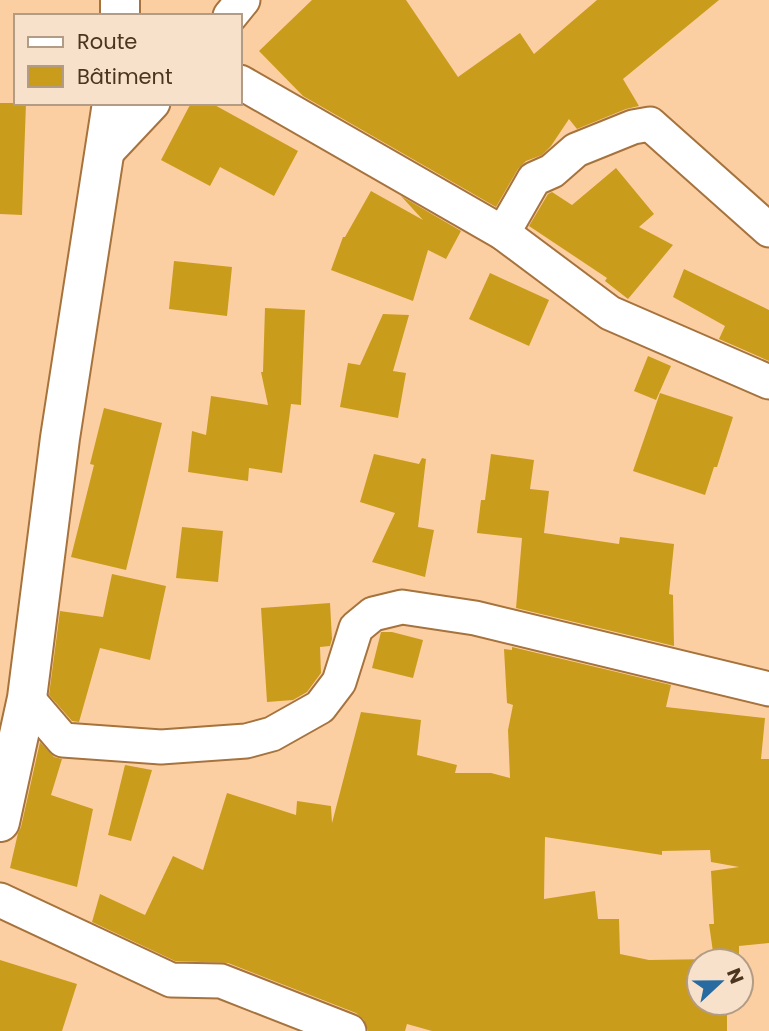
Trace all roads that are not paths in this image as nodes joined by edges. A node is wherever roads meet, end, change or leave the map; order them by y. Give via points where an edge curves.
1 (243, 0) edge
2 (232, 14) edge
3 (242, 83) edge
4 (112, 105) edge
5 (151, 105) edge
6 (105, 154) junction
7 (769, 230) edge
8 (502, 233) junction
9 (769, 382) edge
10 (769, 689) edge
11 (27, 698) junction
12 (0, 822) edge
13 (0, 900) edge
14 (349, 1031) edge

1 - 2 street
3 - 8 street
4 - 6 main road
5 - 6 street
6 - 11 main road via 60,438
7 - 8 street via 650,124 576,150 552,171 534,179
8 - 9 street via 610,313
10 - 11 street via 475,618 402,607 373,614 356,628 339,682 320,707 272,734 246,741 161,747 63,740
11 - 12 main road
13 - 14 street via 171,979 221,981

